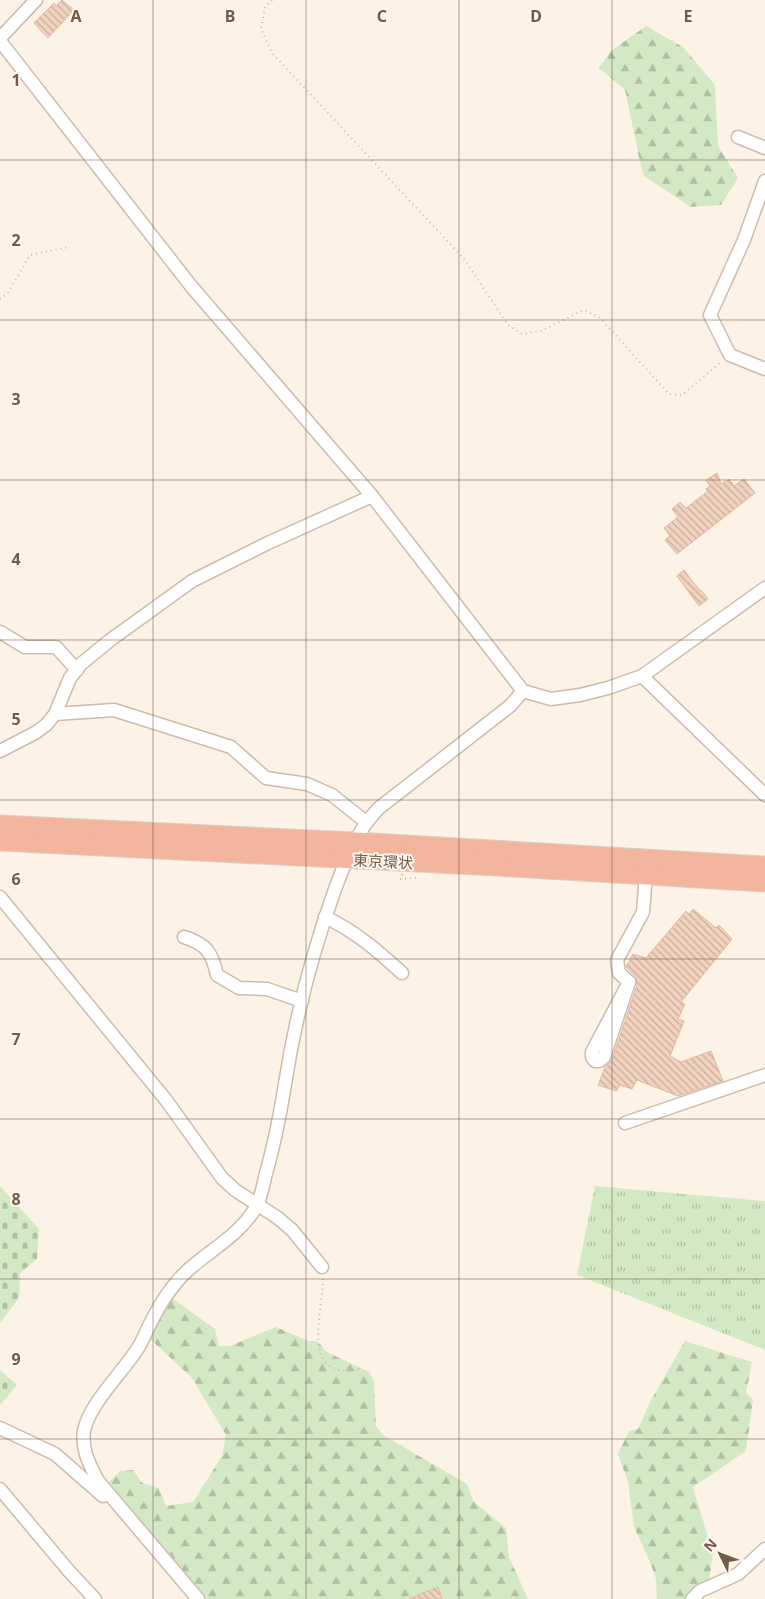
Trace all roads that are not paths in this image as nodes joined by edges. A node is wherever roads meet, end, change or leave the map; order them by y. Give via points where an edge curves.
1 (36, 0) edge
2 (1, 38) edge
3 (738, 137) dead end
4 (765, 148) edge
5 (765, 181) edge
6 (765, 369) edge
7 (372, 496) junction
8 (765, 588) edge
9 (0, 632) edge
10 (77, 670) junction
11 (642, 676) junction
12 (523, 692) junction
13 (54, 714) junction
14 (0, 751) edge
15 (765, 795) edge
16 (366, 822) junction
17 (0, 825) edge
18 (0, 841) edge
19 (355, 842) junction
20 (346, 859) junction
21 (765, 866) edge
22 (646, 874) junction
23 (765, 882) edge
24 (0, 897) edge
25 (325, 917) junction
26 (184, 937) dead end
27 (402, 973) dead end
28 (629, 982) junction
29 (302, 1001) junction
30 (765, 1075) edge
31 (625, 1123) dead end
32 (257, 1205) junction
33 (322, 1267) road end
34 (0, 1428) edge
35 (0, 1488) edge
36 (121, 1510) junction
37 (765, 1549) edge
38 (95, 1599) edge
39 (198, 1599) edge
40 (692, 1599) edge

1 - 2 street
2 - 7 street via 191,286
3 - 4 street
5 - 6 street via 744,240 710,315 730,355
7 - 10 street via 192,581 109,641
7 - 12 street
8 - 11 street
9 - 10 street via 25,647 56,647
10 - 13 street
11 - 12 street via 608,688 551,700
11 - 15 street
12 - 16 street
13 - 14 street via 46,725
13 - 16 street via 114,710 231,747 266,778 307,784 332,796
16 - 19 street
17 - 19 highway, 東京環状
18 - 20 highway, 東京環状
19 - 20 street
19 - 21 highway, 東京環状
20 - 22 highway, 東京環状
20 - 25 street
22 - 23 highway, 東京環状
22 - 28 street via 643,912 617,960 619,973
24 - 32 street via 166,1100 222,1178
25 - 27 street via 370,944
25 - 29 street
26 - 29 street via 206,947 217,974 239,988 268,989
28 - 28 street via 604,1057 595,1061 592,1052
29 - 32 street via 273,1148
30 - 31 street
32 - 33 street via 292,1230
32 - 36 street via 235,1233 174,1285 139,1347 91,1413 84,1430 87,1460 98,1481
34 - 36 street via 55,1454
35 - 38 street
36 - 39 street
37 - 40 street via 738,1574 700,1591

